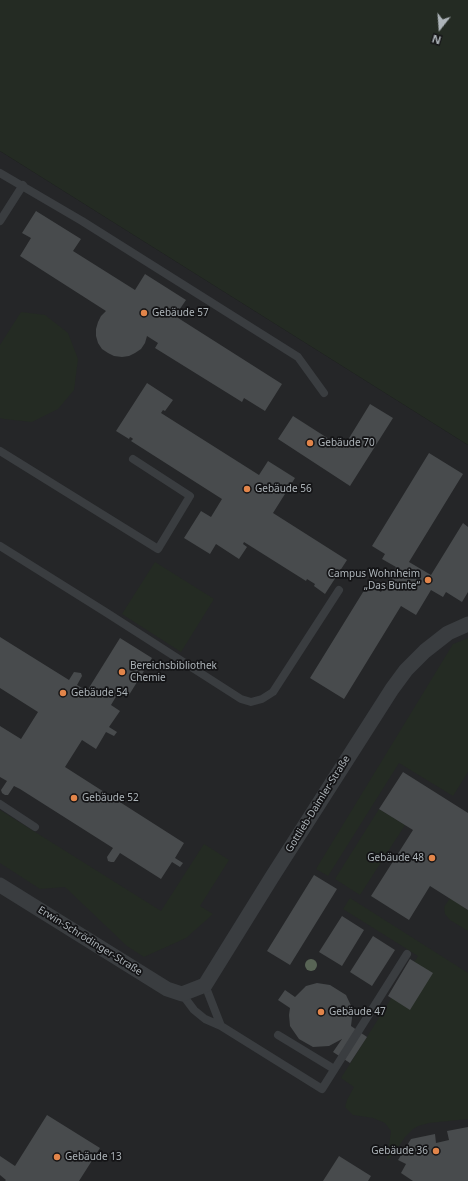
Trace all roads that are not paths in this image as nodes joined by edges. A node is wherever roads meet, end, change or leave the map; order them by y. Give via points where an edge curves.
1 (0, 173) edge
2 (23, 185) junction
3 (0, 221) edge
4 (324, 393) dead end
5 (0, 451) edge
6 (133, 459) dead end
7 (0, 546) edge
8 (339, 590) dead end
9 (468, 624) edge
10 (0, 804) edge
11 (34, 827) dead end
12 (0, 885) edge
13 (407, 954) dead end
14 (205, 985) junction
15 (182, 994) junction
16 (221, 1026) junction
17 (278, 1035) dead end
18 (334, 1069) junction

1 - 2 lane
2 - 3 lane
2 - 4 lane via 298,357
5 - 6 lane via 158,549 190,496
7 - 8 lane via 241,699 251,702 262,699 272,692
9 - 14 street, Gottlieb-Daimler-Straße via 448,633 425,651 392,689
10 - 11 lane
12 - 15 street, Erwin-Schrödinger-Straße via 167,989
13 - 18 lane
14 - 15 street
14 - 16 lane
15 - 16 lane via 194,1010 205,1019
16 - 18 lane via 322,1089
17 - 18 lane

